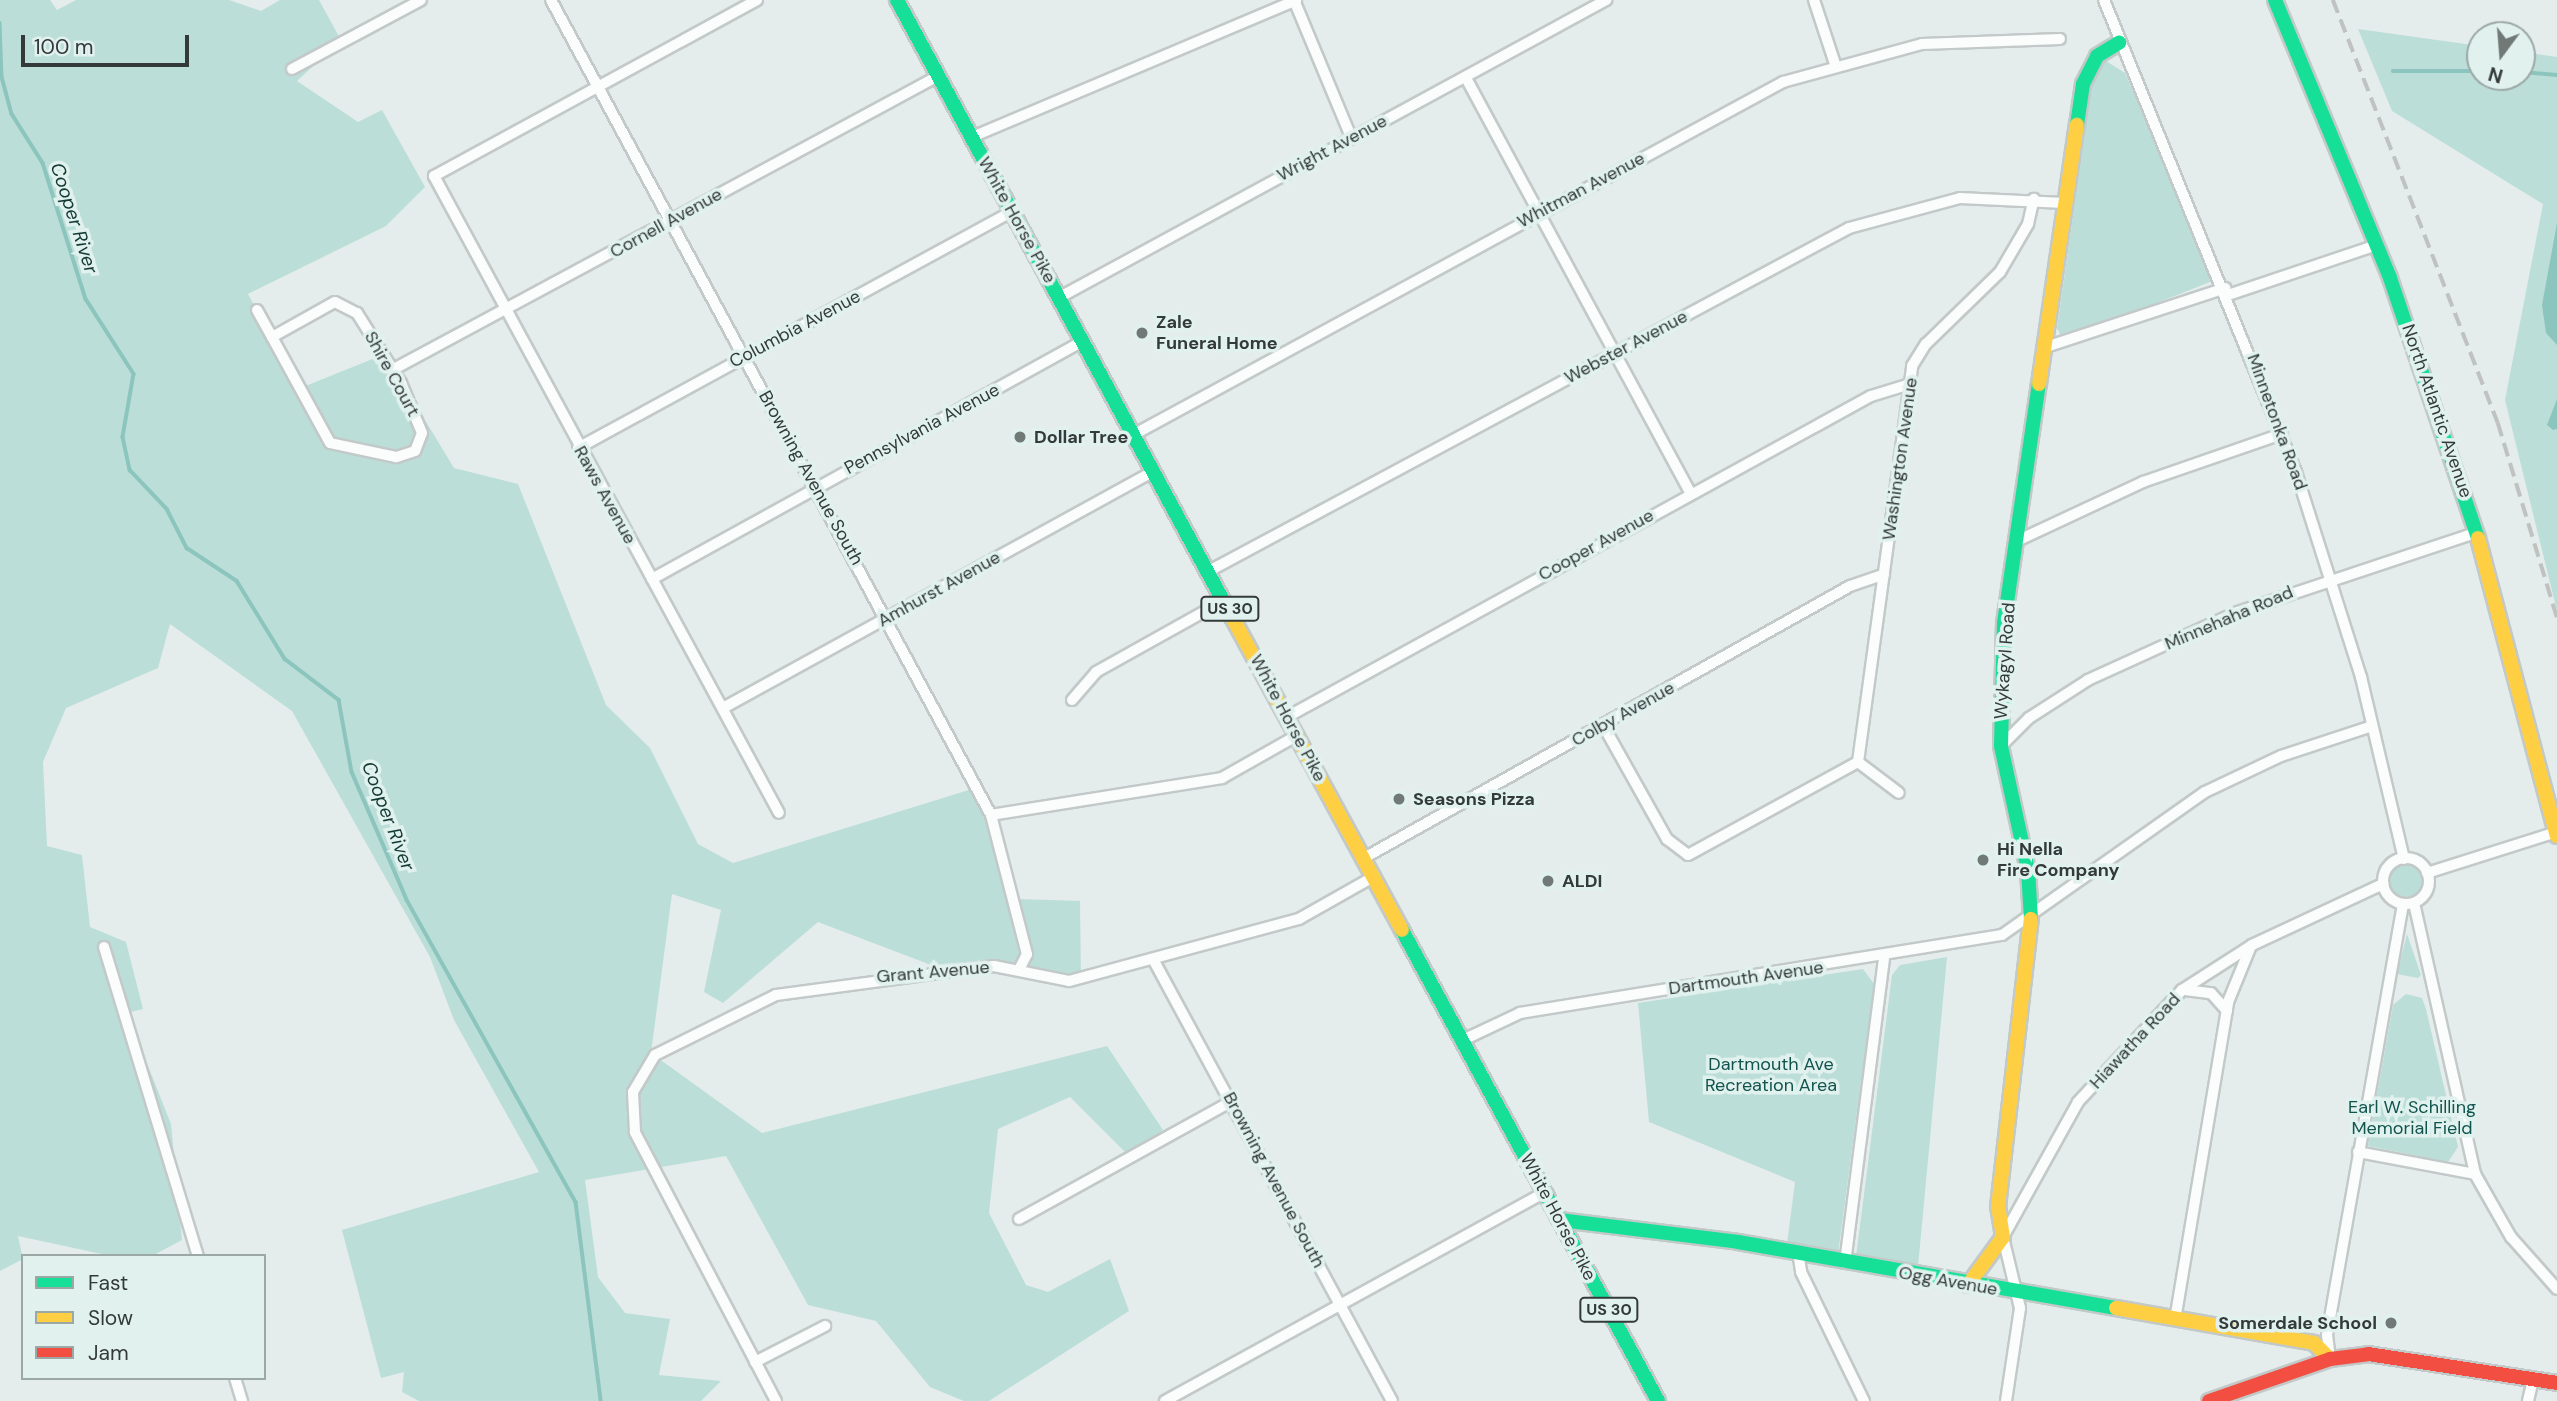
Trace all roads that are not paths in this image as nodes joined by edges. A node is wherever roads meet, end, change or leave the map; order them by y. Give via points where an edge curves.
1 (421, 0) edge
2 (551, 0) edge
3 (757, 0) edge
4 (1294, 0) edge
5 (1605, 0) edge
6 (1814, 0) edge
7 (2104, 0) edge
8 (2275, 0) edge
9 (901, 1) edge
10 (2060, 39) dead end
11 (2119, 43) junction
12 (1835, 64) junction
13 (292, 69) dead end
14 (940, 75) junction
15 (1466, 78) junction
16 (597, 85) junction
17 (972, 136) junction
18 (1351, 136) junction
19 (2034, 199) junction
20 (2064, 203) junction
21 (1012, 211) junction
22 (1539, 212) junction
23 (667, 223) junction
24 (2376, 245) junction
25 (2226, 292) junction
26 (1060, 298) junction
27 (257, 310) dead end
28 (503, 312) junction
29 (272, 337) junction
30 (1083, 341) junction
31 (2043, 348) junction
32 (1614, 354) junction
33 (745, 356) junction
34 (392, 370) junction
35 (1910, 384) junction
36 (2282, 434) junction
37 (1133, 435) junction
38 (578, 448) junction
39 (1154, 471) junction
40 (816, 487) junction
41 (1690, 492) junction
42 (2478, 532) junction
43 (2021, 539) junction
44 (1209, 571) junction
45 (1884, 574) junction
46 (2330, 578) junction
47 (652, 579) junction
48 (1225, 600) junction
49 (887, 618) junction
50 (1072, 700) dead end
51 (723, 708) junction
52 (1287, 717) junction
53 (1603, 725) junction
54 (2372, 726) junction
55 (1298, 735) junction
56 (2001, 746) junction
57 (1858, 762) junction
58 (1899, 793) dead end
59 (779, 813) dead end
60 (991, 815) junction
61 (2557, 834) edge
62 (1364, 858) junction
63 (2404, 859) junction
64 (2427, 873) junction
65 (1374, 876) junction
66 (2383, 884) junction
67 (2409, 903) junction
68 (2031, 919) junction
69 (2252, 944) junction
70 (104, 947) dead end
71 (1884, 958) junction
72 (1153, 959) junction
73 (1018, 970) junction
74 (2182, 990) junction
75 (2227, 1011) junction
76 (1463, 1040) junction
77 (1232, 1101) junction
78 (2358, 1152) junction
79 (2475, 1174) junction
80 (1545, 1192) junction
81 (1019, 1219) dead end
82 (1560, 1220) junction
83 (2003, 1237) junction
84 (1798, 1252) junction
85 (197, 1254) edge
86 (1845, 1263) junction
87 (1968, 1285) junction
88 (2557, 1289) edge
89 (2018, 1293) junction
90 (1341, 1307) junction
91 (2175, 1320) junction
92 (825, 1326) dead end
93 (2330, 1359) junction
94 (755, 1363) junction
95 (2533, 1379) junction
96 (236, 1380) edge
97 (2557, 1383) edge
98 (242, 1401) edge
99 (776, 1401) edge
100 (1165, 1401) edge
101 (1392, 1401) edge
102 (1658, 1401) edge
103 (1864, 1401) edge
104 (2006, 1401) edge
105 (2209, 1401) edge
106 (2528, 1401) edge

1 - 13 street
2 - 16 street, Browning Avenue South
3 - 16 street
4 - 17 street
4 - 18 street
5 - 15 street, Wright Avenue
6 - 12 street
7 - 11 street, Minnetonka Road
8 - 24 main road, North Atlantic Avenue
9 - 14 main road, White Horse Pike / US 30
10 - 12 street, Whitman Avenue via 1970,39
11 - 20 main road, Wykagyl Road via 2088,69
11 - 25 street, Minnetonka Road
12 - 22 street, Whitman Avenue via 1783,82
14 - 17 main road, White Horse Pike / US 30
14 - 23 street, Cornell Avenue
15 - 18 street, Wright Avenue
15 - 22 street
16 - 23 street, Browning Avenue South
16 - 28 street, Raws Avenue via 435,176
17 - 21 main road, White Horse Pike / US 30
18 - 26 street, Wright Avenue
19 - 20 street, Webster Avenue
19 - 32 street, Webster Avenue via 1960,198 1859,224
19 - 35 street, Washington Avenue via 2011,257 1926,344
20 - 31 main road, Wykagyl Road
21 - 26 main road, White Horse Pike / US 30
21 - 33 street, Columbia Avenue
22 - 32 street
22 - 37 street, Whitman Avenue
23 - 28 street, Cornell Avenue
23 - 33 street, Browning Avenue South
24 - 25 street
24 - 42 main road, North Atlantic Avenue
25 - 31 street
25 - 36 street, Minnetonka Road
26 - 30 main road, White Horse Pike / US 30
27 - 29 street, Shire Court
28 - 34 street, Cornell Avenue
28 - 38 street, Raws Avenue
29 - 34 street, Shire Court via 335,302 346,303
29 - 34 street, Shire Court via 339,450 396,457 415,451 422,433
30 - 37 main road, White Horse Pike / US 30
30 - 40 street, Pennsylvania Avenue
31 - 43 main road, Wykagyl Road
32 - 41 street
32 - 44 street, Webster Avenue
33 - 38 street, Columbia Avenue
33 - 40 street, Browning Avenue South
35 - 41 street, Cooper Avenue via 1871,396
35 - 45 street, Washington Avenue
36 - 43 street via 2143,482
36 - 46 street, Minnetonka Road
37 - 39 main road, White Horse Pike / US 30
38 - 47 street, Raws Avenue
39 - 44 main road, White Horse Pike / US 30
39 - 49 street, Amhurst Avenue
40 - 47 street, Pennsylvania Avenue
40 - 49 street, Browning Avenue South
41 - 52 street, Cooper Avenue
42 - 46 street, Minnehaha Road
42 - 61 main road, North Atlantic Avenue
43 - 56 main road, Wykagyl Road via 2004,623
44 - 48 main road, White Horse Pike / US 30
45 - 53 street, Colby Avenue via 1850,586
45 - 57 street, Washington Avenue
46 - 54 street, Minnetonka Road
46 - 56 street, Minnehaha Road via 2088,680 2029,718
47 - 51 street, Raws Avenue
48 - 50 street via 1096,672
48 - 52 main road, White Horse Pike / US 30
49 - 51 street, Amhurst Avenue
49 - 60 street, Browning Avenue South
51 - 59 street, Raws Avenue
52 - 55 main road, White Horse Pike / US 30
53 - 57 street via 1678,851 1700,850
53 - 62 street, Colby Avenue
54 - 63 street, Minnetonka Road
54 - 68 street, Dartmouth Avenue via 2281,756 2205,792
55 - 60 street via 1222,778
55 - 62 main road, White Horse Pike / US 30
56 - 68 main road, Wykagyl Road via 2028,870
57 - 58 street
60 - 73 street, Browning Avenue South via 1027,954
61 - 64 street
62 - 65 main road, White Horse Pike / US 30
63 - 64 street
63 - 66 street, Hiawatha Road via 2391,865
64 - 67 street via 2428,887
65 - 72 street, Grant Avenue via 1298,919
65 - 76 main road, White Horse Pike / US 30
66 - 67 street
66 - 69 street, Hiawatha Road
67 - 78 street
67 - 79 street
68 - 71 street, Dartmouth Avenue via 2002,935
68 - 83 main road, Wykagyl Road via 1998,1207
69 - 74 street, Hiawatha Road
69 - 75 street via 2236,972
70 - 85 street
71 - 76 street, Dartmouth Avenue via 1520,1013
71 - 86 street
72 - 73 street, Grant Avenue via 1069,981
72 - 77 street, Browning Avenue South
73 - 94 street, Grant Avenue via 936,969 776,995 655,1055 634,1093 635,1132
74 - 75 street via 2211,993
74 - 83 street, Hiawatha Road via 2078,1102
75 - 91 street
76 - 80 main road, White Horse Pike / US 30
77 - 81 street
77 - 90 street, Browning Avenue South
78 - 79 street
78 - 93 street via 2327,1335
79 - 88 street via 2511,1237
80 - 82 main road, White Horse Pike / US 30
80 - 90 street
82 - 84 main road, Ogg Avenue
82 - 102 main road, White Horse Pike / US 30
83 - 87 main road
83 - 89 street
84 - 86 main road, Ogg Avenue
84 - 103 street via 1801,1272
86 - 87 main road, Ogg Avenue
87 - 89 main road, Ogg Avenue
89 - 91 main road, Ogg Avenue
89 - 104 street
90 - 100 street
90 - 101 street, Browning Avenue South
91 - 93 main road, Ogg Avenue via 2314,1343
92 - 94 street
93 - 95 main road via 2368,1353
93 - 105 main road
94 - 99 street
95 - 97 main road
95 - 106 street
96 - 98 street

